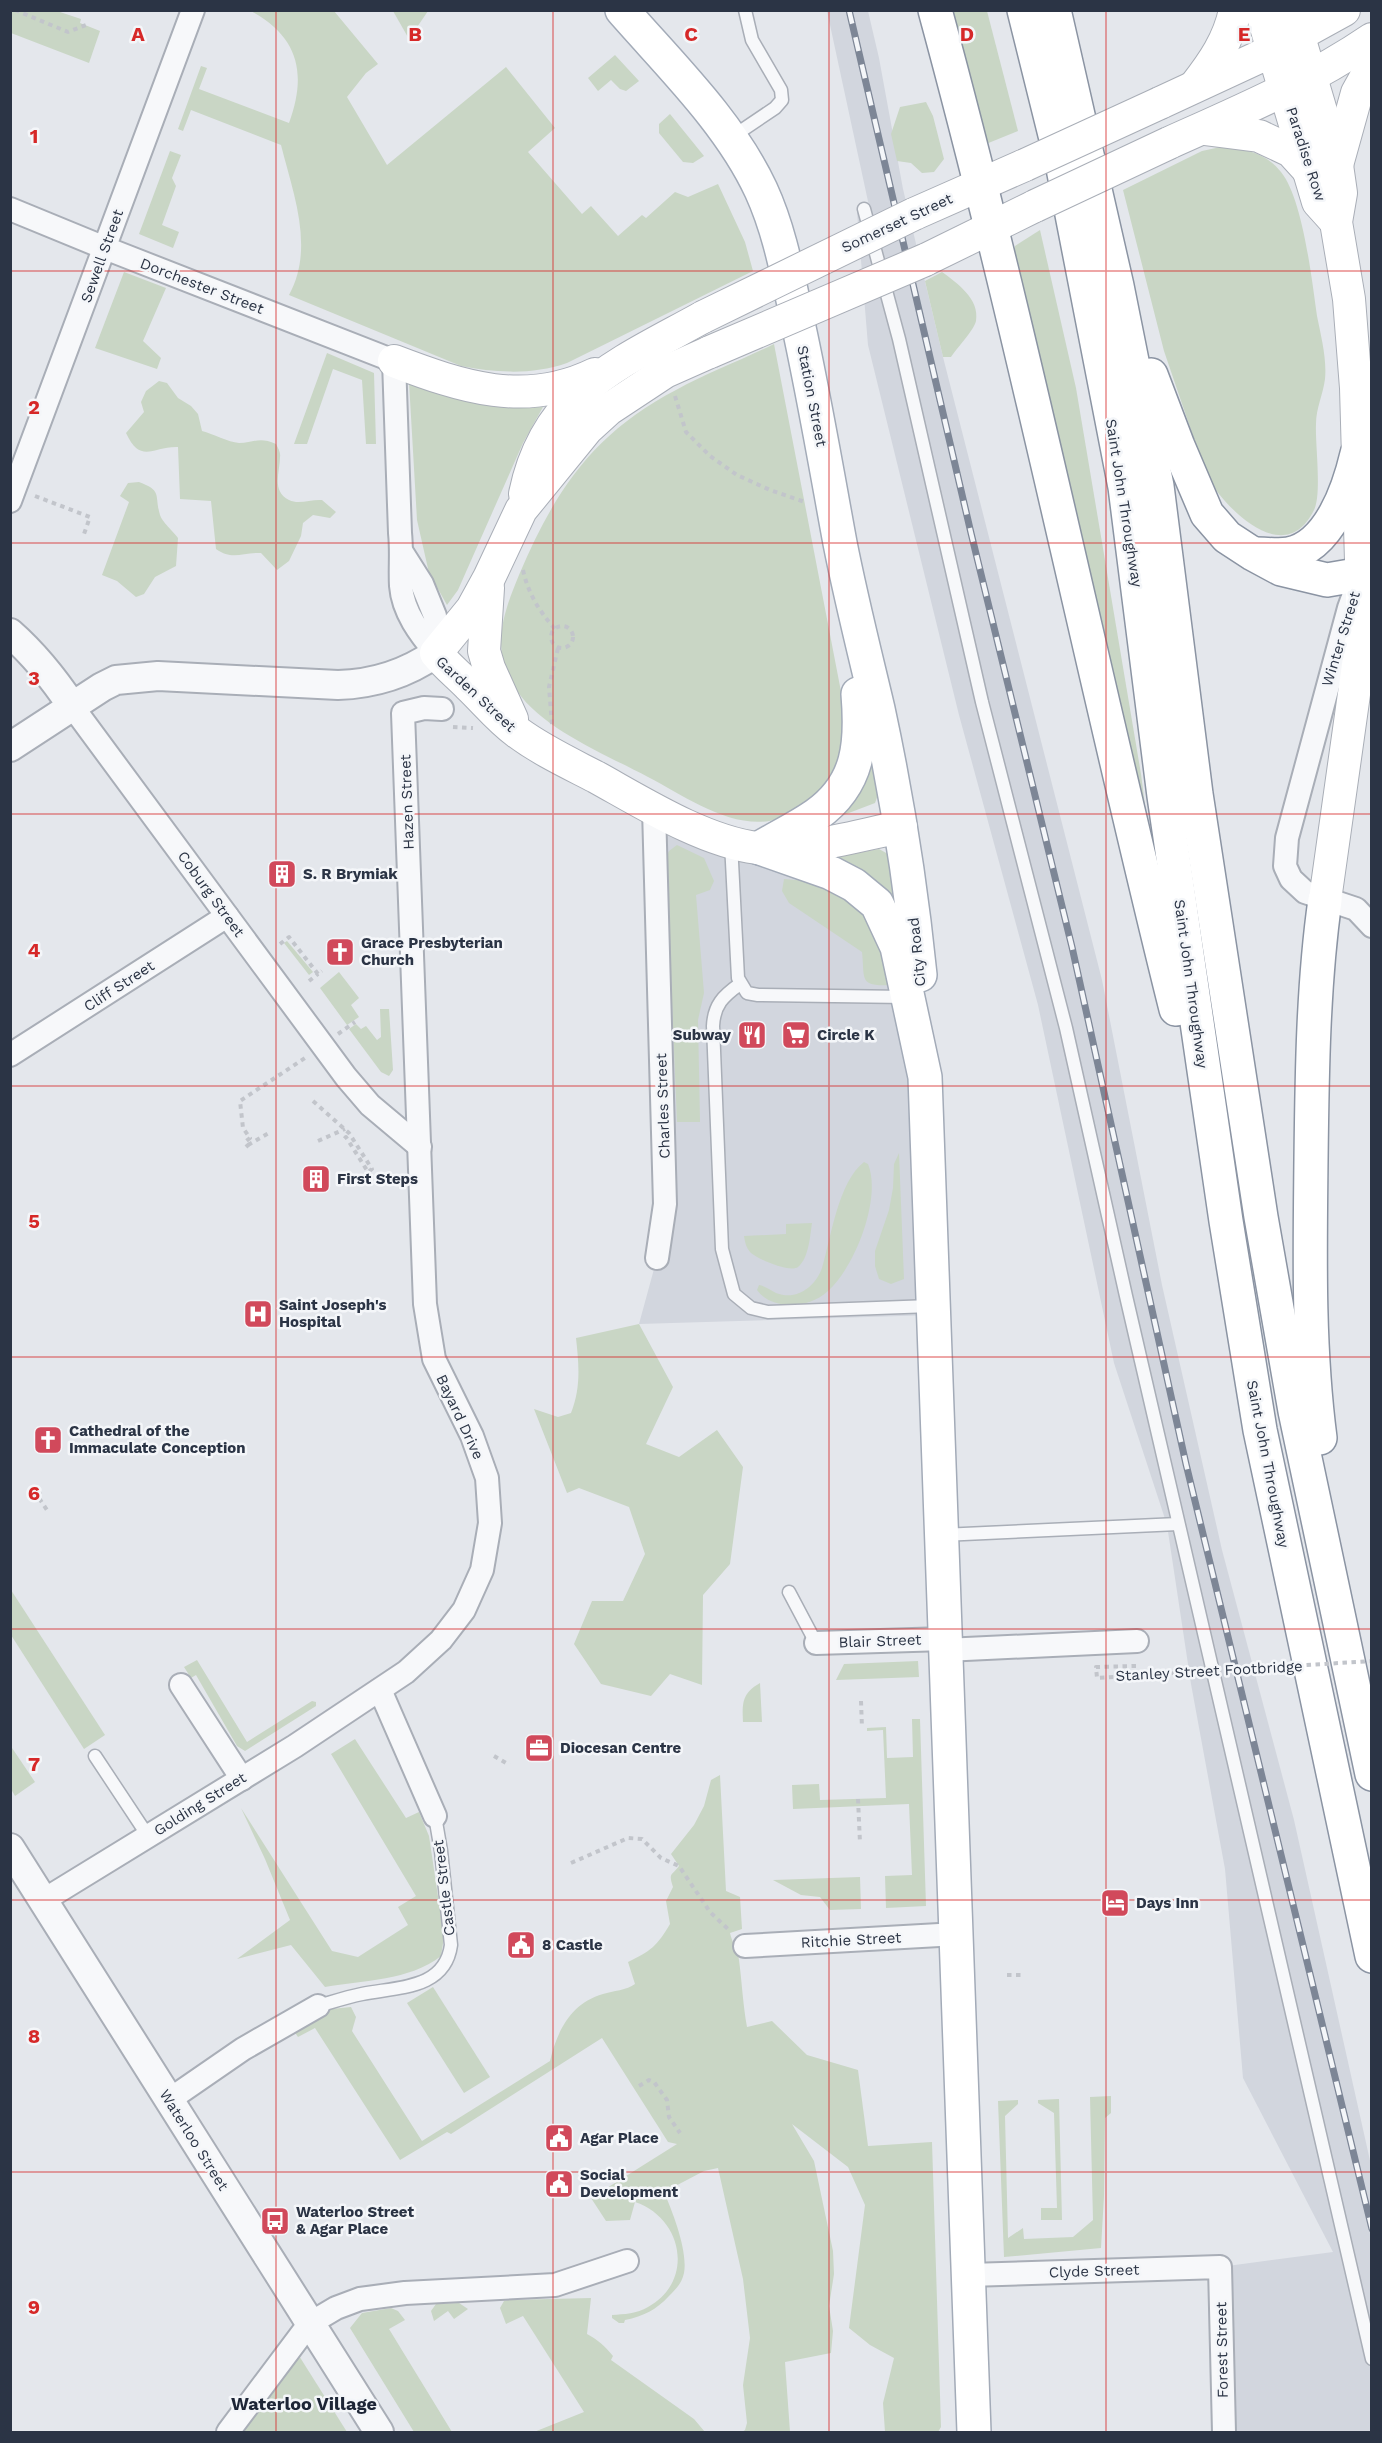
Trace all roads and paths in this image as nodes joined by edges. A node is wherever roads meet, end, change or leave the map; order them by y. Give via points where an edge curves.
1 (15, 10) edge
2 (193, 10) edge
3 (622, 10) edge
4 (745, 10) edge
5 (935, 10) edge
6 (1024, 10) edge
7 (1054, 10) edge
8 (1235, 10) edge
9 (1261, 10) edge
10 (1344, 10) edge
11 (86, 25) dead end
12 (1288, 32) edge
13 (1371, 39) edge
14 (1371, 66) edge
15 (1298, 82) junction
16 (1194, 88) junction
17 (1200, 129) junction
18 (729, 138) junction
19 (1324, 169) junction
20 (982, 183) junction
21 (10, 209) edge
22 (864, 209) dead end
23 (992, 227) junction
24 (105, 248) junction
25 (1117, 286) junction
26 (394, 361) junction
27 (623, 361) junction
28 (672, 387) dead end
29 (1364, 468) edge
30 (13, 495) edge
31 (805, 502) dead end
32 (521, 510) junction
33 (84, 534) dead end
34 (1253, 555) junction
35 (521, 563) dead end
36 (1366, 573) edge
37 (489, 578) junction
38 (850, 593) junction
39 (555, 629) junction
40 (10, 633) edge
41 (558, 648) junction
42 (436, 653) junction
43 (72, 706) junction
44 (442, 709) dead end
45 (552, 725) dead end
46 (518, 733) junction
47 (10, 747) edge
48 (654, 809) junction
49 (901, 827) junction
50 (745, 845) junction
51 (349, 874) dead end
52 (390, 879) dead end
53 (1325, 900) junction
54 (1364, 906) edge
55 (227, 916) junction
56 (1371, 926) edge
57 (280, 944) dead end
58 (322, 971) dead end
59 (318, 974) junction
60 (309, 981) dead end
61 (740, 984) junction
62 (908, 997) junction
63 (355, 1022) dead end
64 (322, 1046) junction
65 (10, 1055) edge
66 (925, 1077) junction
67 (313, 1101) dead end
68 (345, 1129) junction
69 (269, 1134) dead end
70 (344, 1139) dead end
71 (318, 1141) dead end
72 (420, 1147) junction
73 (1226, 1221) junction
74 (657, 1258) dead end
75 (933, 1306) junction
76 (41, 1492) dead end
77 (46, 1510) dead end
78 (1178, 1524) junction
79 (941, 1535) junction
80 (789, 1592) dead end
81 (1137, 1641) dead end
82 (816, 1643) joint
83 (945, 1644) junction
84 (1136, 1666) dead end
85 (1362, 1671) edge
86 (181, 1685) dead end
87 (380, 1690) junction
88 (861, 1701) dead end
89 (356, 1706) joint
90 (862, 1728) dead end
91 (95, 1756) dead end
92 (494, 1756) dead end
93 (510, 1762) dead end
94 (1371, 1774) edge
95 (242, 1779) junction
96 (858, 1799) dead end
97 (435, 1816) joint
98 (148, 1836) junction
99 (860, 1843) dead end
100 (10, 1848) edge
101 (571, 1863) dead end
102 (44, 1900) junction
103 (957, 1934) junction
104 (745, 1946) joint
105 (1371, 1956) edge
106 (1007, 1975) dead end
107 (1023, 1975) dead end
108 (318, 2006) joint
109 (639, 2086) dead end
110 (169, 2100) junction
111 (680, 2133) dead end
112 (627, 2261) dead end
113 (1220, 2267) joint
114 (969, 2275) junction
115 (309, 2324) junction
116 (1371, 2359) edge
117 (228, 2433) edge
118 (379, 2433) edge
119 (974, 2433) edge
120 (1224, 2433) edge

1 - 11 path via 68,32
2 - 24 street, Sewell Street
3 - 18 main road, Station Street
4 - 18 lane via 752,40 781,90 782,100
5 - 20 main road
6 - 73 main road, Saint John Throughway via 1062,163 1125,487 1164,796
7 - 25 main road
8 - 16 main road via 1214,62
9 - 12 main road, Paradise Row
10 - 12 main road, Somerset Street
12 - 15 main road, Paradise Row
12 - 16 main road, Somerset Street
13 - 15 main road, Somerset Street
14 - 19 main road
15 - 17 main road, Somerset Street
15 - 19 main road, Paradise Row
16 - 20 main road, Somerset Street, bridge
17 - 19 main road via 1259,136
17 - 23 main road, Somerset Street, bridge
18 - 38 main road, Station Street via 760,190 776,227 801,334
19 - 29 main road, Paradise Row via 1341,193 1336,222 1353,343
20 - 23 main road
20 - 27 main road, Somerset Street, bridge via 703,317
21 - 24 street, Dorchester Street
22 - 78 lane via 899,339 982,702 1066,1028
23 - 32 main road, Somerset Street, bridge via 665,372 609,409 587,429
23 - 73 main road
24 - 26 street, Dorchester Street
24 - 30 street, Sewell Street
25 - 34 main road via 1207,514 1227,537
25 - 85 main road via 1157,486 1196,794 1295,1411
26 - 27 main road via 465,386 528,392 587,378
26 - 42 street via 403,554 422,584 435,616
27 - 32 main road, Somerset Street via 592,381 554,421 528,477
28 - 31 path via 686,432 710,456 737,475
29 - 34 main road via 1350,483 1326,528 1313,542 1290,554
29 - 36 main road, Paradise Row
30 - 33 path via 90,517
32 - 37 main road, Somerset Street
34 - 36 main road via 1281,569 1328,580
35 - 39 path via 534,600
36 - 53 main road, Winter Street via 1364,630
36 - 53 street, Winter Street via 1349,608 1284,856 1287,873 1295,885
37 - 42 main road, Somerset Street via 465,618
37 - 46 main road via 484,651
38 - 49 main road, Station Street
38 - 50 main road via 861,730 854,765 844,786 817,815
39 - 41 path via 550,636
39 - 41 path via 567,628 573,636 568,646
40 - 43 street, Coburg Street via 30,650
41 - 45 path via 549,687
42 - 43 street, Garden Street via 404,672 362,685 133,677 116,680
42 - 46 main road, Garden Street
43 - 47 street, Garden Street
43 - 55 street, Coburg Street
44 - 72 street, Hazen Street via 403,713
46 - 48 main road, Garden Street
48 - 50 main road, Garden Street
48 - 74 street, Charles Street via 665,1204
49 - 50 main road, Garden Street via 818,843
49 - 66 main road, City Road via 921,986
50 - 61 lane via 737,967
50 - 62 main road via 831,873 877,904 897,947
51 - 52 path
53 - 54 street
53 - 85 main road via 1312,1102 1310,1291 1317,1411
54 - 56 street
55 - 64 street, Coburg Street
55 - 65 street, Cliff Street
57 - 59 path via 288,937
58 - 59 path
59 - 60 path
61 - 62 lane via 747,993 758,995
61 - 75 lane via 719,1002 713,1026 720,1236 734,1294 751,1308 768,1312
62 - 66 main road
63 - 64 path
64 - 69 path via 240,1101 243,1128 250,1138 245,1142 247,1146
64 - 72 street, Coburg Street via 370,1105
66 - 75 main road
67 - 68 path
68 - 70 path via 372,1169 368,1172
68 - 71 path
72 - 87 street, Bayard Drive via 430,1346 487,1478 490,1523 482,1570 464,1610 441,1640
73 - 105 main road, Saint John Throughway via 1260,1430
75 - 79 main road
76 - 77 path via 37,1495
78 - 79 lane
78 - 116 lane
79 - 83 main road
80 - 82 lane
81 - 83 street, Blair Street
82 - 83 street, Blair Street
83 - 103 main road
84 - 85 path, Stanley Street Footbridge, bridge via 1096,1667 1097,1678
85 - 94 main road
86 - 95 street
87 - 89 street, Bayard Drive
87 - 97 street, Castle Street
88 - 90 path
89 - 95 street, Golding Street
91 - 98 lane
92 - 93 path
95 - 98 street, Golding Street
96 - 99 path
97 - 108 lane, Castle Street via 450,1934 450,1955 443,1968 407,1989 363,1994
98 - 102 street, Golding Street
100 - 102 street, Waterloo Street
101 - 104 path via 628,1838 642,1839 661,1858 679,1866 710,1912
102 - 110 street, Waterloo Street
103 - 104 street, Ritchie Street
103 - 114 main road
106 - 107 path
108 - 110 street, Castle Street via 243,2049
109 - 111 path via 649,2080 654,2082 667,2100 669,2117
110 - 115 street, Waterloo Street
112 - 115 street via 555,2285 405,2292 360,2299
113 - 114 street, Clyde Street
113 - 120 street, Forest Street
114 - 119 main road
115 - 117 street
115 - 118 street, Waterloo Street

